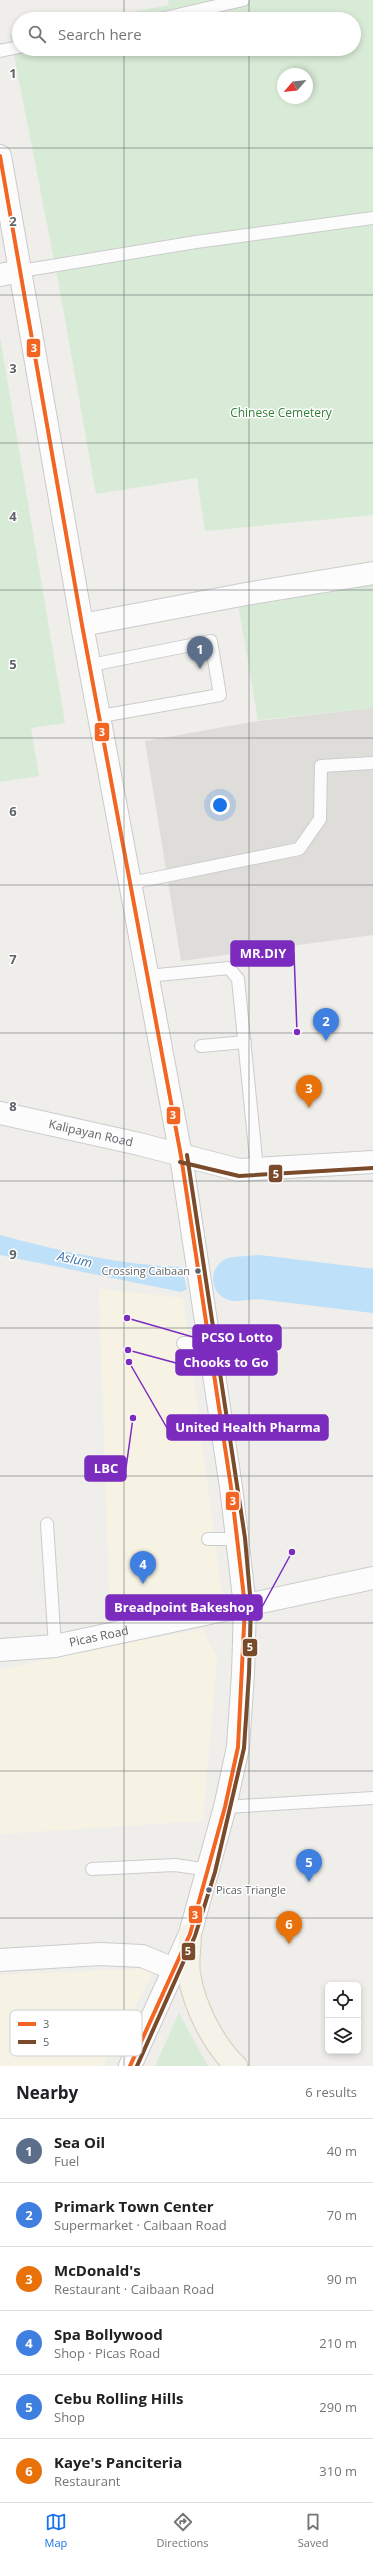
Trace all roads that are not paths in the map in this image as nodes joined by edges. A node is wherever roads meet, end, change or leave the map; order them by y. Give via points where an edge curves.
1 (243, 0) edge
2 (191, 12) edge
3 (12, 48) edge
4 (0, 51) edge
5 (0, 156) edge
6 (373, 218) edge
7 (10, 273) edge
8 (373, 573) edge
9 (82, 625) junction
10 (91, 665) junction
11 (101, 716) junction
12 (373, 763) edge
13 (131, 884) junction
14 (148, 976) junction
15 (245, 1042) junction
16 (201, 1046) dead end
17 (0, 1113) edge
18 (182, 1156) junction
19 (373, 1162) edge
20 (257, 1169) junction
21 (183, 1343) dead end
22 (210, 1343) junction
23 (47, 1524) dead end
24 (208, 1540) dead end
25 (239, 1540) junction
26 (373, 1578) edge
27 (244, 1606) junction
28 (55, 1646) junction
29 (0, 1650) edge
30 (373, 1798) edge
31 (225, 1807) junction
32 (92, 1869) dead end
33 (209, 1870) junction
34 (190, 1934) junction
35 (0, 1960) edge
36 (174, 1973) junction
37 (142, 2041) edge
38 (135, 2056) edge
39 (130, 2066) edge
40 (236, 2066) edge

1 - 2 lane
3 - 4 lane
5 - 7 main road
6 - 7 lane via 196,242
7 - 9 main road
8 - 9 main road
9 - 10 main road
10 - 11 main road
10 - 11 lane via 211,641 220,695
11 - 13 main road
12 - 13 lane via 321,766 320,819 299,849
13 - 14 main road
14 - 15 lane via 229,968 238,979
14 - 18 main road
15 - 16 lane
15 - 20 lane
17 - 18 main road, Kalipayan Road
18 - 20 main road, Kalipayan Road via 239,1170
18 - 22 main road
19 - 20 main road, Kalipayan Road
21 - 22 lane
22 - 25 main road
23 - 28 lane
24 - 25 lane
25 - 27 main road
26 - 27 main road, Picas Road
27 - 28 main road, Picas Road
27 - 31 main road via 238,1747
28 - 29 main road, Picas Road
30 - 31 lane
31 - 33 main road
32 - 33 lane via 175,1865
33 - 34 main road
34 - 36 main road
34 - 40 main road via 189,1974 203,2016 221,2053
35 - 36 main road via 100,1954 142,1956 164,1965
36 - 37 main road
38 - 39 main road

